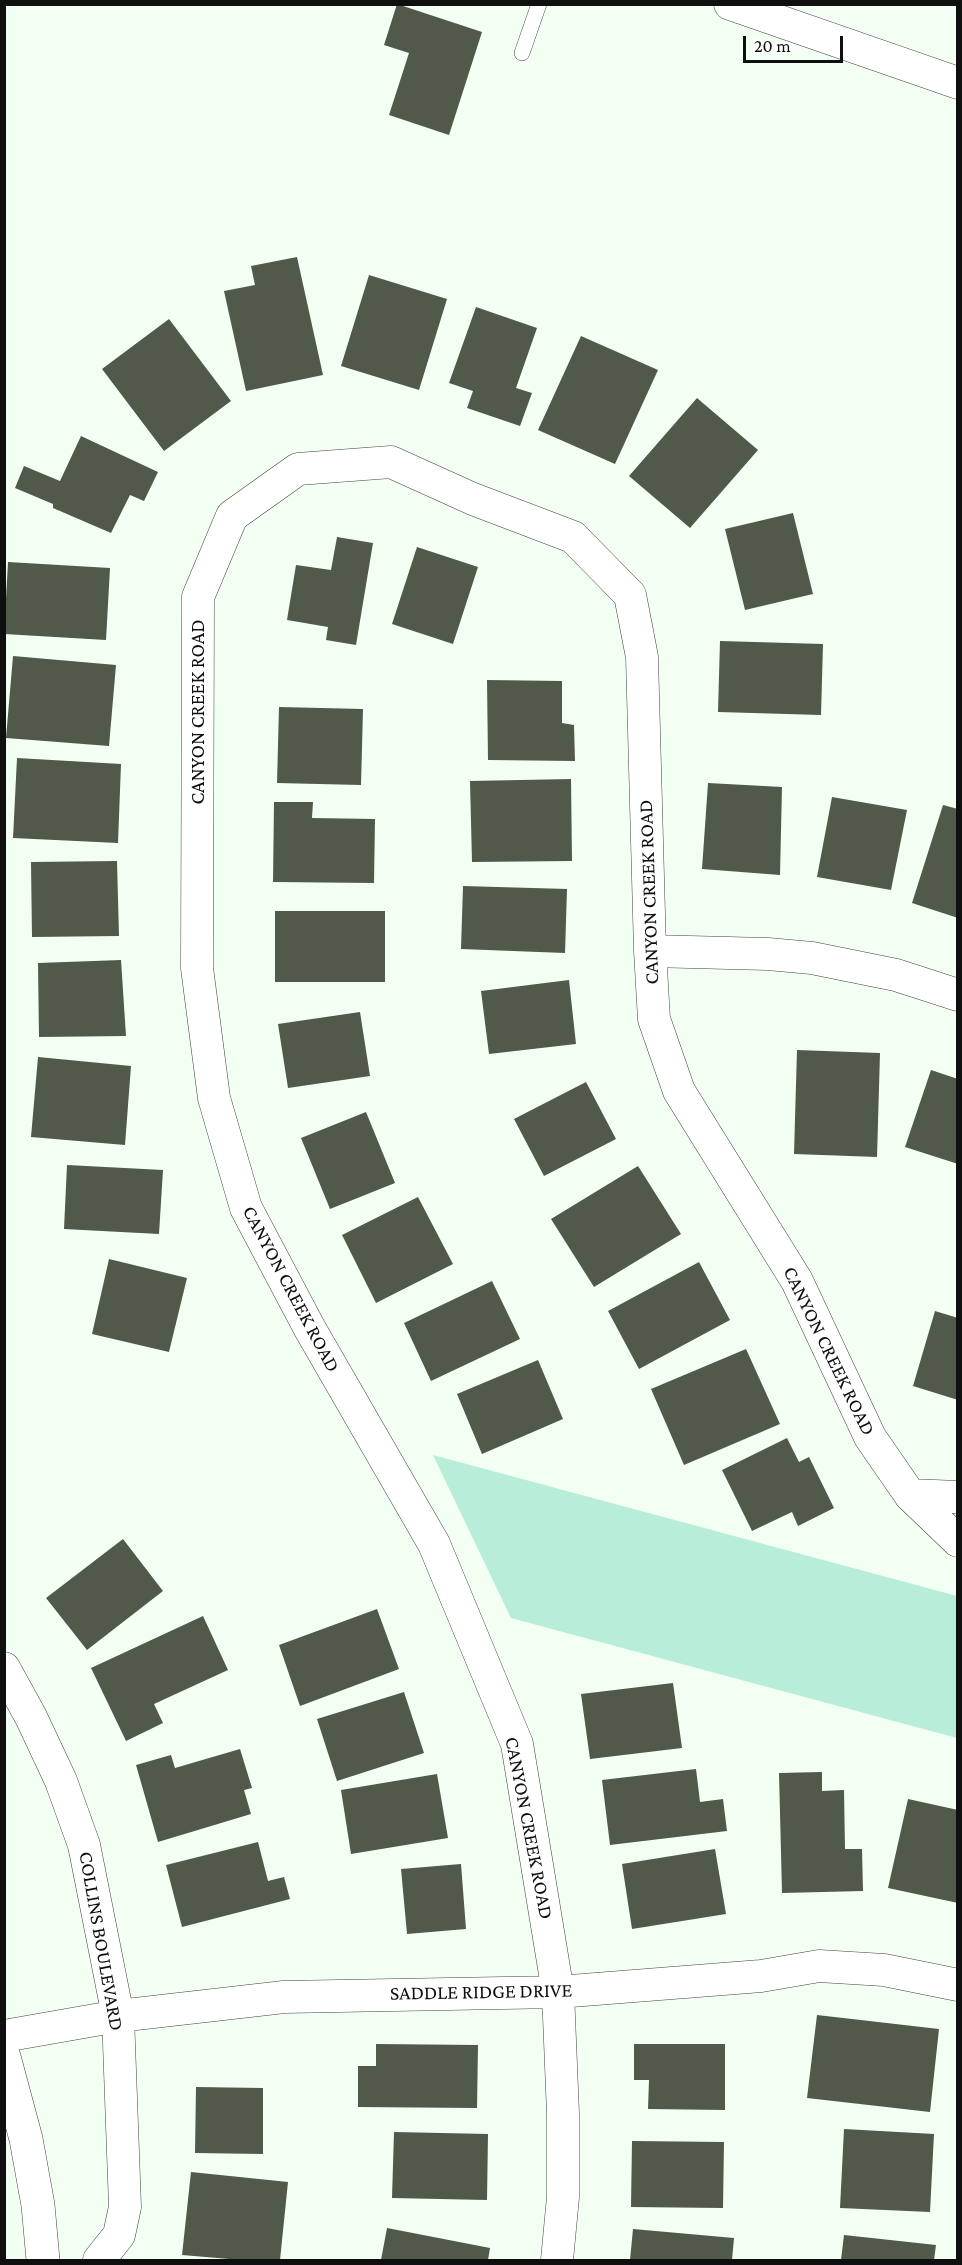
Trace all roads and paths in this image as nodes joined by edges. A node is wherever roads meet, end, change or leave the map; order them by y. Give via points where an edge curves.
1 (539, 4) edge
2 (730, 4) edge
3 (522, 53) dead end
4 (957, 83) edge
5 (650, 951) junction
6 (957, 995) edge
7 (910, 1495) junction
8 (957, 1497) edge
9 (957, 1541) edge
10 (4, 1668) edge
11 (957, 1985) edge
12 (558, 1992) junction
13 (118, 2016) junction
14 (4, 2036) edge
15 (4, 2057) edge
16 (44, 2260) edge
17 (99, 2260) edge
18 (557, 2260) edge

1 - 3 lane
2 - 4 street
5 - 6 street via 812,958 896,975
5 - 7 street, CANYON CREEK ROAD via 654,1019 679,1091 796,1281 870,1437
5 - 12 street, CANYON CREEK ROAD via 642,657 630,595 573,537 391,462 298,469 232,516 198,597 197,968 214,1098 246,1208 310,1329 434,1544 517,1744
7 - 8 street
7 - 9 street, CANYON CREEK ROAD
10 - 13 street, COLLINS BOULEVARD via 61,1781 84,1845
11 - 12 street, SADDLE RIDGE DRIVE via 884,1970 819,1966 761,1976
12 - 13 street, SADDLE RIDGE DRIVE via 284,1996
12 - 18 street, CANYON CREEK ROAD via 563,2185
13 - 14 street, SADDLE RIDGE DRIVE
13 - 17 street, COLLINS BOULEVARD via 125,2207 119,2235
15 - 16 street via 26,2139

